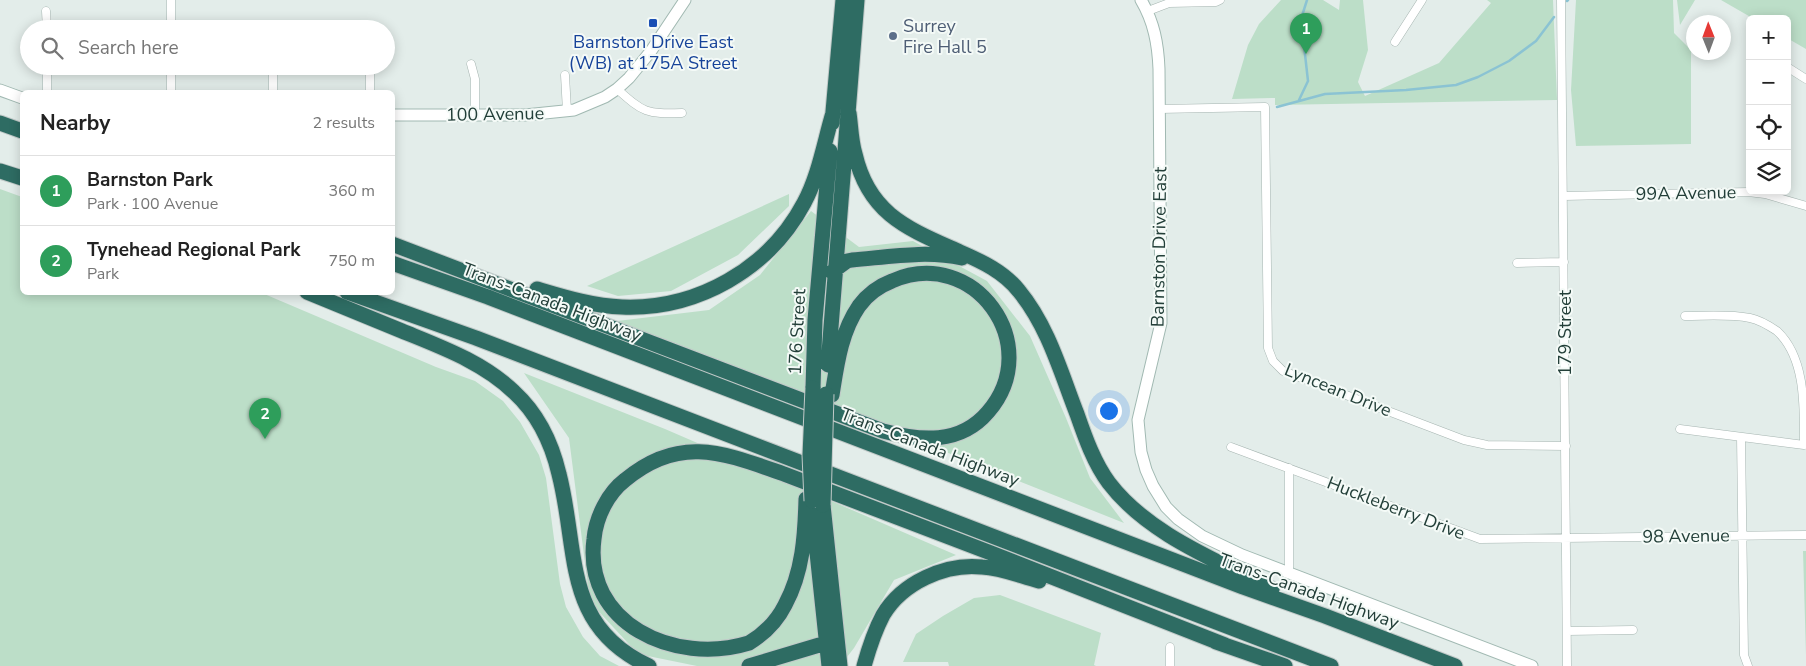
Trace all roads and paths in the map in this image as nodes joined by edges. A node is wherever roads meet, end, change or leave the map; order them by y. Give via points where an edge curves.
1 (171, 0) edge
2 (685, 0) edge
3 (843, 0) edge
4 (857, 0) edge
5 (1141, 0) edge
6 (1220, 0) edge
7 (1422, 0) edge
8 (1561, 0) edge
9 (46, 10) dead end
10 (1148, 11) junction
11 (47, 20) edge
12 (171, 20) edge
13 (1395, 42) dead end
14 (471, 64) dead end
15 (1791, 69) edge
16 (47, 75) edge
17 (171, 75) edge
18 (273, 75) edge
19 (370, 75) edge
20 (565, 75) dead end
21 (1806, 79) edge
22 (617, 89) junction
23 (0, 90) edge
24 (48, 90) edge
25 (171, 90) edge
26 (273, 90) edge
27 (370, 90) edge
28 (20, 97) edge
29 (1159, 109) junction
30 (567, 111) junction
31 (682, 113) dead end
32 (833, 113) junction
33 (849, 113) junction
34 (395, 115) edge
35 (475, 115) junction
36 (0, 171) edge
37 (20, 177) edge
38 (1564, 196) junction
39 (1806, 206) edge
40 (395, 244) edge
41 (395, 244) edge
42 (1564, 262) junction
43 (1517, 263) dead end
44 (395, 264) edge
45 (989, 265) junction
46 (837, 267) junction
47 (314, 295) edge
48 (355, 295) edge
49 (1685, 316) dead end
50 (821, 388) junction
51 (1680, 429) dead end
52 (1740, 437) junction
53 (1566, 446) junction
54 (1231, 447) dead end
55 (1289, 468) junction
56 (814, 502) junction
57 (1806, 535) edge
58 (1742, 536) junction
59 (1566, 538) junction
60 (1289, 573) junction
61 (1325, 616) junction
62 (1633, 630) dead end
63 (1567, 631) junction
64 (832, 641) junction
65 (1225, 645) junction
66 (1170, 647) dead end
67 (649, 666) edge
68 (749, 666) edge
69 (829, 666) edge
70 (840, 666) edge
71 (864, 666) edge
72 (1170, 666) edge
73 (1285, 666) edge
74 (1331, 666) edge
75 (1455, 666) edge
76 (1532, 666) edge
77 (1567, 666) edge
78 (1748, 666) edge

1 - 12 street
2 - 22 street via 651,51
3 - 32 highway, 176 Street
4 - 33 highway, 176 Street
5 - 10 street, Barnston Drive East
6 - 10 street via 1169,4
7 - 13 street
8 - 38 street, 179 Street
9 - 11 street
10 - 29 street, Barnston Drive East via 1158,53
14 - 35 street via 475,79
15 - 21 street
16 - 24 street
17 - 25 street
18 - 26 street
19 - 27 street
20 - 30 street
22 - 30 street, 100 Avenue
22 - 31 street via 644,111
23 - 28 street
29 - 53 street, Lyncean Drive via 1265,107 1268,348 1273,361 1283,371 1464,440 1488,445
29 - 60 street, Barnston Drive East via 1160,323 1138,420 1146,470 1166,507 1178,519 1202,536
30 - 35 street, 100 Avenue
32 - 40 highway via 805,202 784,234 751,267 731,280 676,302 644,307 584,302
32 - 50 highway, 176 Street via 819,268
33 - 45 highway via 859,170 879,205 896,221 923,236
33 - 46 highway, 176 Street
34 - 35 street, 100 Avenue
36 - 37 highway
38 - 39 street, 99A Avenue via 1748,192
38 - 42 street, 179 Street
41 - 50 highway via 907,438 932,439 956,434 974,425 989,411 1001,393 1008,371 1009,349 1004,327 979,292 959,280 936,274 909,274 878,288 860,305
42 - 43 street
42 - 53 street, 179 Street
44 - 61 highway, Trans-Canada Highway
45 - 46 highway via 955,257 911,255 847,261
45 - 61 highway via 1006,277 1028,303 1044,332 1089,446 1108,482 1124,499 1163,532
46 - 50 highway, 176 Street
46 - 50 highway via 829,276 823,320
47 - 67 highway via 458,354 515,393 535,418 554,454 575,575 585,604 608,639
48 - 74 highway
49 - 52 street via 1749,318 1764,322 1782,336 1795,354 1802,373 1804,445
50 - 56 highway, 176 Street, bridge via 810,455
50 - 56 highway, bridge via 826,432
51 - 52 street
52 - 58 street
53 - 59 street, 179 Street
54 - 55 street, Huckleberry Drive
55 - 59 street, Huckleberry Drive via 1475,538
55 - 60 street
56 - 64 highway
56 - 65 highway via 792,592 767,630 739,650 696,659 654,650 619,624 598,589 593,568 594,532 613,492 651,461 675,453 706,451 784,474
57 - 58 street, 98 Avenue
58 - 59 street, 98 Avenue
58 - 78 street via 1744,655
59 - 63 street, 179 Street
60 - 76 street, Barnston Drive East
61 - 75 highway, Trans-Canada Highway
62 - 63 street
63 - 77 street, 179 Street
64 - 68 highway
64 - 69 highway
64 - 70 highway
65 - 71 highway via 1044,582 999,569 963,567 943,570 926,578 896,599 878,626
65 - 73 highway
66 - 72 street

